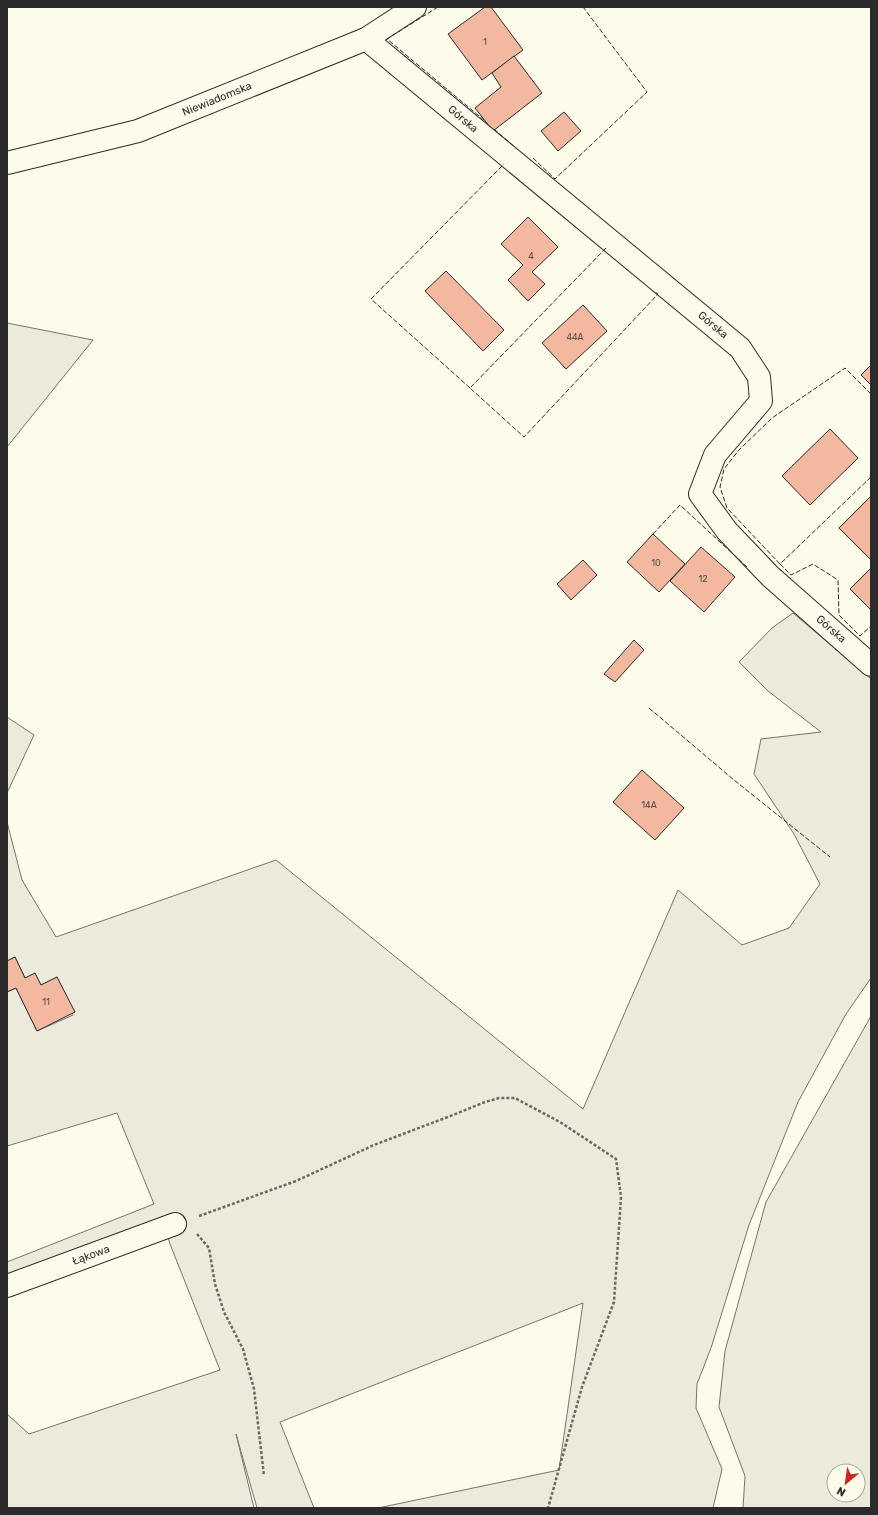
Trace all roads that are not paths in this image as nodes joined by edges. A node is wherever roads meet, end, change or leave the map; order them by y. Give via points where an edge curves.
1 (415, 7) edge
2 (366, 39) junction
3 (7, 163) edge
4 (871, 665) edge
5 (176, 1224) road end
6 (7, 1286) edge

1 - 2 street, Niewiadomska
2 - 3 street, Niewiadomska via 138,131
2 - 4 street, Górska via 740,348 759,377 761,400 715,455 700,494 727,530 770,576
5 - 6 street, Łąkowa

